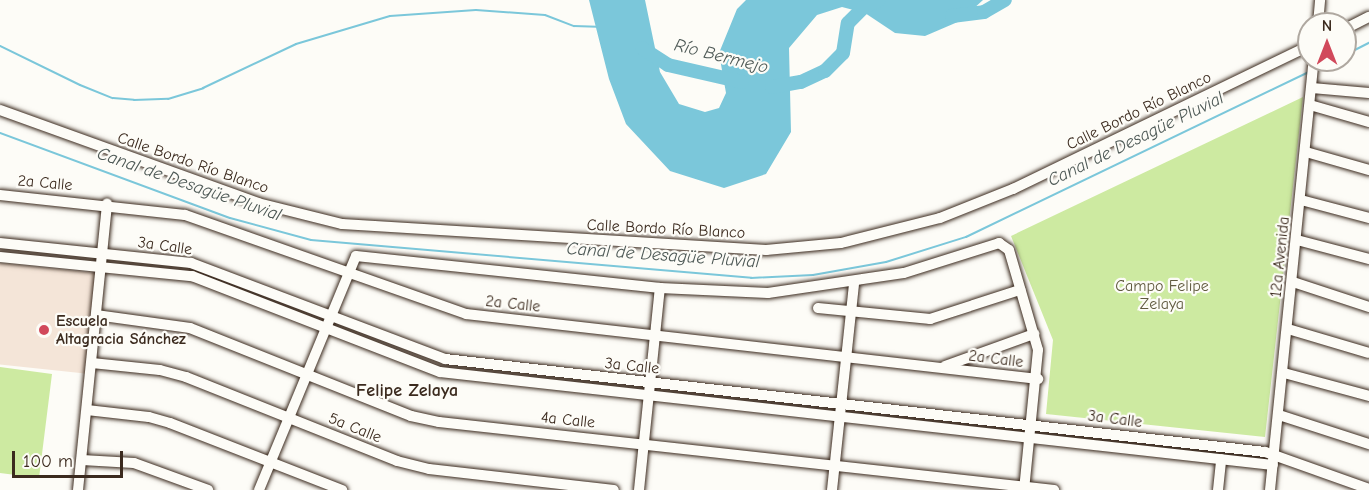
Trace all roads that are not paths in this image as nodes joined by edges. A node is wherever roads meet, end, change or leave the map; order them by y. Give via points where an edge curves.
1 (1297, 52) edge
2 (1313, 72) edge
3 (1312, 88) junction
4 (1369, 93) edge
5 (1310, 105) junction
6 (0, 110) edge
7 (1369, 122) edge
8 (1306, 152) junction
9 (1369, 170) edge
10 (0, 195) edge
11 (1301, 200) junction
12 (107, 203) junction
13 (1369, 218) edge
14 (1297, 240) junction
15 (0, 243) edge
16 (102, 253) junction
17 (0, 257) edge
18 (1369, 260) edge
19 (101, 266) junction
20 (347, 271) junction
21 (1293, 282) junction
22 (854, 283) junction
23 (660, 288) junction
24 (1020, 290) junction
25 (1369, 307) edge
26 (818, 308) dead end
27 (850, 312) junction
28 (96, 315) junction
29 (330, 316) junction
30 (325, 327) junction
31 (1288, 329) junction
32 (1035, 334) junction
33 (654, 335) junction
34 (1369, 352) edge
35 (846, 357) junction
36 (92, 363) junction
37 (942, 367) junction
38 (306, 372) junction
39 (1284, 373) junction
40 (1038, 380) junction
41 (650, 383) junction
42 (649, 396) junction
43 (1369, 396) edge
44 (841, 404) junction
45 (87, 411) junction
46 (1279, 415) junction
47 (288, 417) junction
48 (840, 417) junction
49 (1032, 424) junction
50 (1030, 437) junction
51 (644, 443) junction
52 (1369, 444) edge
53 (1221, 459) junction
54 (82, 460) junction
55 (271, 461) junction
56 (1274, 461) junction
57 (835, 465) junction
58 (1024, 488) edge
59 (1369, 489) edge
60 (78, 490) edge
61 (208, 490) edge
62 (260, 490) edge
63 (342, 490) edge
64 (614, 490) edge
65 (639, 490) edge
66 (832, 490) edge
67 (1054, 490) edge
68 (1218, 490) edge
69 (1270, 490) edge

1 - 6 street, Calle Bordo Río Blanco via 1013,189 940,218 841,243 766,250 342,224 258,202
2 - 3 street, 12a Avenida
3 - 4 street
3 - 5 street, 12a Avenida
5 - 7 street
5 - 8 street, 12a Avenida
8 - 9 street
8 - 11 street, 12a Avenida
10 - 12 street, 2a Calle
11 - 13 street
11 - 14 street, 12a Avenida
12 - 16 street
12 - 20 street, 2a Calle via 185,215
14 - 18 street
14 - 21 street, 12a Avenida
15 - 16 street, 3a Calle
16 - 19 street
16 - 29 street, 3a Calle via 191,263
17 - 19 street, 3a Calle
19 - 28 street
19 - 30 street, 3a Calle via 192,276
20 - 23 street via 352,259 362,254
20 - 29 street
20 - 33 street, 2a Calle via 466,314
21 - 25 street
21 - 31 street, 12a Avenida
22 - 23 street via 768,293
22 - 24 street via 904,273 999,243 1009,250
22 - 27 street
23 - 33 street
24 - 27 street via 930,319
24 - 32 street
26 - 27 street
27 - 35 street
28 - 36 street
28 - 38 street, 4a Calle via 171,323
29 - 30 street
29 - 41 street, 3a Calle via 445,359
30 - 38 street
30 - 42 street, 3a Calle via 440,372
31 - 34 street
31 - 39 street, 12a Avenida
32 - 37 street
32 - 40 street
33 - 35 street, 2a Calle
33 - 41 street
35 - 37 street, 2a Calle
35 - 44 street
36 - 45 street
36 - 47 street, 5a Calle via 160,370
37 - 40 street, 2a Calle
38 - 47 street
38 - 51 street, 4a Calle via 411,416 439,422
39 - 43 street
39 - 46 street, 12a Avenida
40 - 49 street
41 - 42 street
41 - 44 street, 3a Calle
42 - 48 street, 3a Calle
42 - 51 street
44 - 48 street
44 - 49 street, 3a Calle
45 - 54 street
45 - 55 street via 149,417
46 - 52 street
46 - 56 street, 12a Avenida
47 - 55 street
47 - 64 street, 5a Calle via 397,461 429,469
48 - 50 street, 3a Calle
48 - 57 street
49 - 50 street
49 - 56 street, 3a Calle via 1265,452
50 - 53 street, 3a Calle
50 - 58 street
51 - 57 street, 4a Calle
51 - 65 street
53 - 56 street, 3a Calle
53 - 68 street
54 - 60 street
54 - 61 street via 134,463
55 - 62 street
55 - 63 street
56 - 59 street
56 - 69 street, 12a Avenida
57 - 58 street, 4a Calle
57 - 66 street
58 - 67 street, 4a Calle

